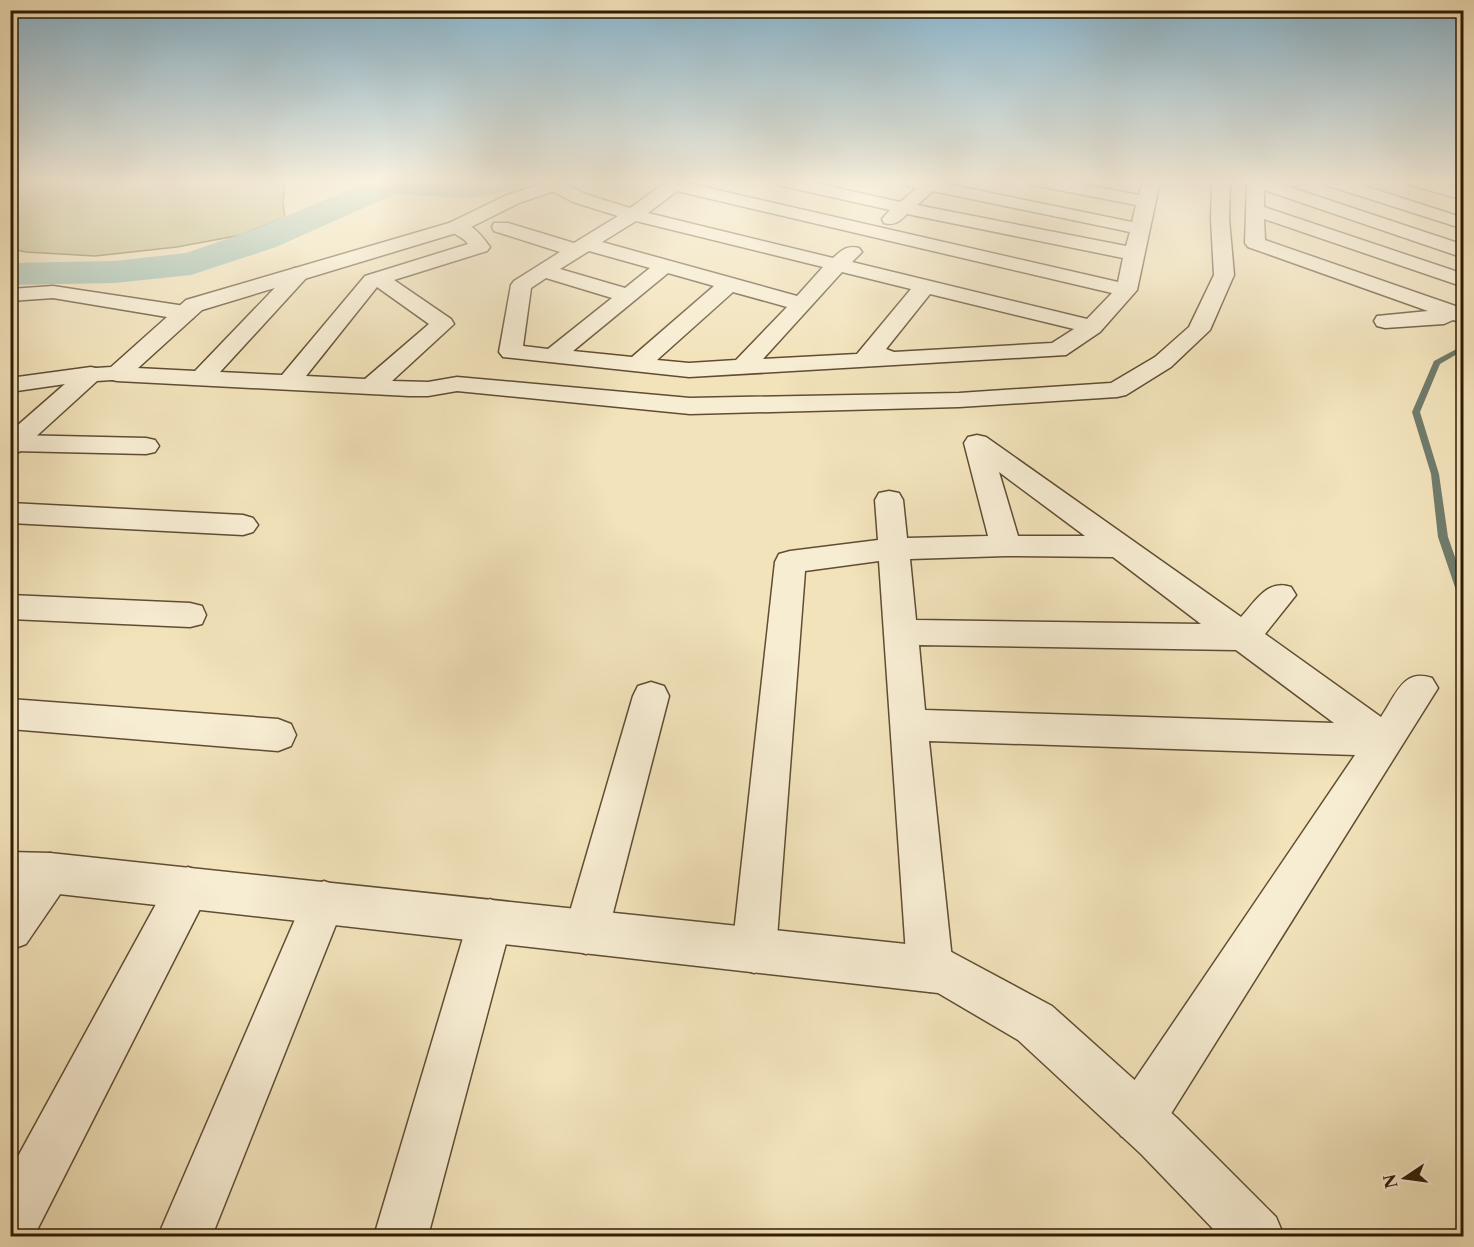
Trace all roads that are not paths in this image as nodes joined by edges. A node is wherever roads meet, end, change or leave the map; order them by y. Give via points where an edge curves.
1 (414, 239) edge
2 (475, 239) edge
3 (550, 239) edge
4 (593, 239) edge
5 (718, 239) edge
6 (867, 239) edge
7 (907, 239) edge
8 (1060, 239) edge
9 (1139, 239) edge
10 (1221, 239) edge
11 (1255, 239) edge
12 (1341, 239) edge
13 (1426, 239) edge
14 (581, 247) junction
15 (1464, 252) edge
16 (1135, 254) junction
17 (837, 265) junction
18 (665, 266) junction
19 (543, 271) junction
20 (301, 272) junction
21 (378, 278) junction
22 (1464, 281) edge
23 (728, 285) junction
24 (925, 286) junction
25 (1126, 290) junction
26 (10, 294) edge
27 (626, 295) junction
28 (801, 304) junction
29 (185, 313) junction
30 (1464, 317) edge
31 (987, 318) junction
32 (1385, 321) dead end
33 (1092, 327) junction
34 (964, 355) junction
35 (553, 356) junction
36 (637, 364) junction
37 (743, 367) junction
38 (91, 374) junction
39 (117, 374) junction
40 (201, 378) junction
41 (288, 383) junction
42 (10, 385) edge
43 (371, 387) junction
44 (12, 444) edge
45 (146, 446) dead end
46 (889, 500) dead end
47 (10, 513) edge
48 (243, 525) dead end
49 (1006, 546) junction
50 (1119, 547) junction
51 (894, 549) junction
52 (1280, 596) dead end
53 (10, 607) edge
54 (190, 615) dead end
55 (901, 632) junction
56 (1243, 637) junction
57 (1420, 688) dead end
58 (651, 696) dead end
59 (10, 714) edge
60 (909, 725) junction
61 (278, 735) dead end
62 (1385, 740) junction
63 (30, 872) edge
64 (188, 888) junction
65 (324, 902) junction
66 (490, 921) junction
67 (10, 928) edge
68 (586, 932) junction
69 (754, 951) junction
70 (930, 969) junction
71 (1139, 1118) junction
72 (10, 1226) edge
73 (185, 1236) edge
74 (401, 1236) edge
75 (1257, 1236) edge

1 - 20 street
2 - 21 street via 480,247
3 - 14 street
4 - 14 street
5 - 17 street
6 - 17 street
7 - 25 street
8 - 16 street
9 - 16 street
10 - 43 street via 1224,275 1199,330 1163,362 1117,390 959,400 690,406 457,384 428,389
11 - 30 street via 1255,243
12 - 22 street
13 - 15 street
14 - 18 street
14 - 19 street
16 - 25 street
17 - 24 street
17 - 28 street
18 - 23 street
18 - 27 street
19 - 27 street
19 - 35 street via 521,285 511,352
20 - 29 street via 194,305
20 - 40 street
21 - 41 street via 372,280
21 - 43 street via 443,324
23 - 28 street
23 - 36 street
24 - 31 street
24 - 34 street via 867,357
25 - 33 street
26 - 29 street via 53,292
27 - 35 street
28 - 37 street
29 - 39 street
30 - 32 street
31 - 33 street
31 - 34 street
33 - 34 street via 1058,350
34 - 37 street
35 - 36 street
36 - 37 street via 689,370
38 - 39 street
38 - 42 street
38 - 44 street
39 - 40 street
40 - 41 street
41 - 43 street
44 - 45 street
46 - 51 street
47 - 48 street
49 - 50 street
49 - 50 street via 977,443
49 - 51 street
50 - 56 street
51 - 55 street
51 - 69 street via 789,562
52 - 56 street
53 - 54 street
55 - 56 street
55 - 60 street
56 - 62 street
57 - 62 street
58 - 68 street
59 - 61 street
60 - 62 street
60 - 70 street
62 - 71 street
63 - 64 street
63 - 67 street
64 - 65 street
64 - 72 street
65 - 66 street
65 - 73 street
66 - 68 street
66 - 74 street
68 - 69 street
69 - 70 street
70 - 71 street via 944,971 1035,1023
71 - 75 street

